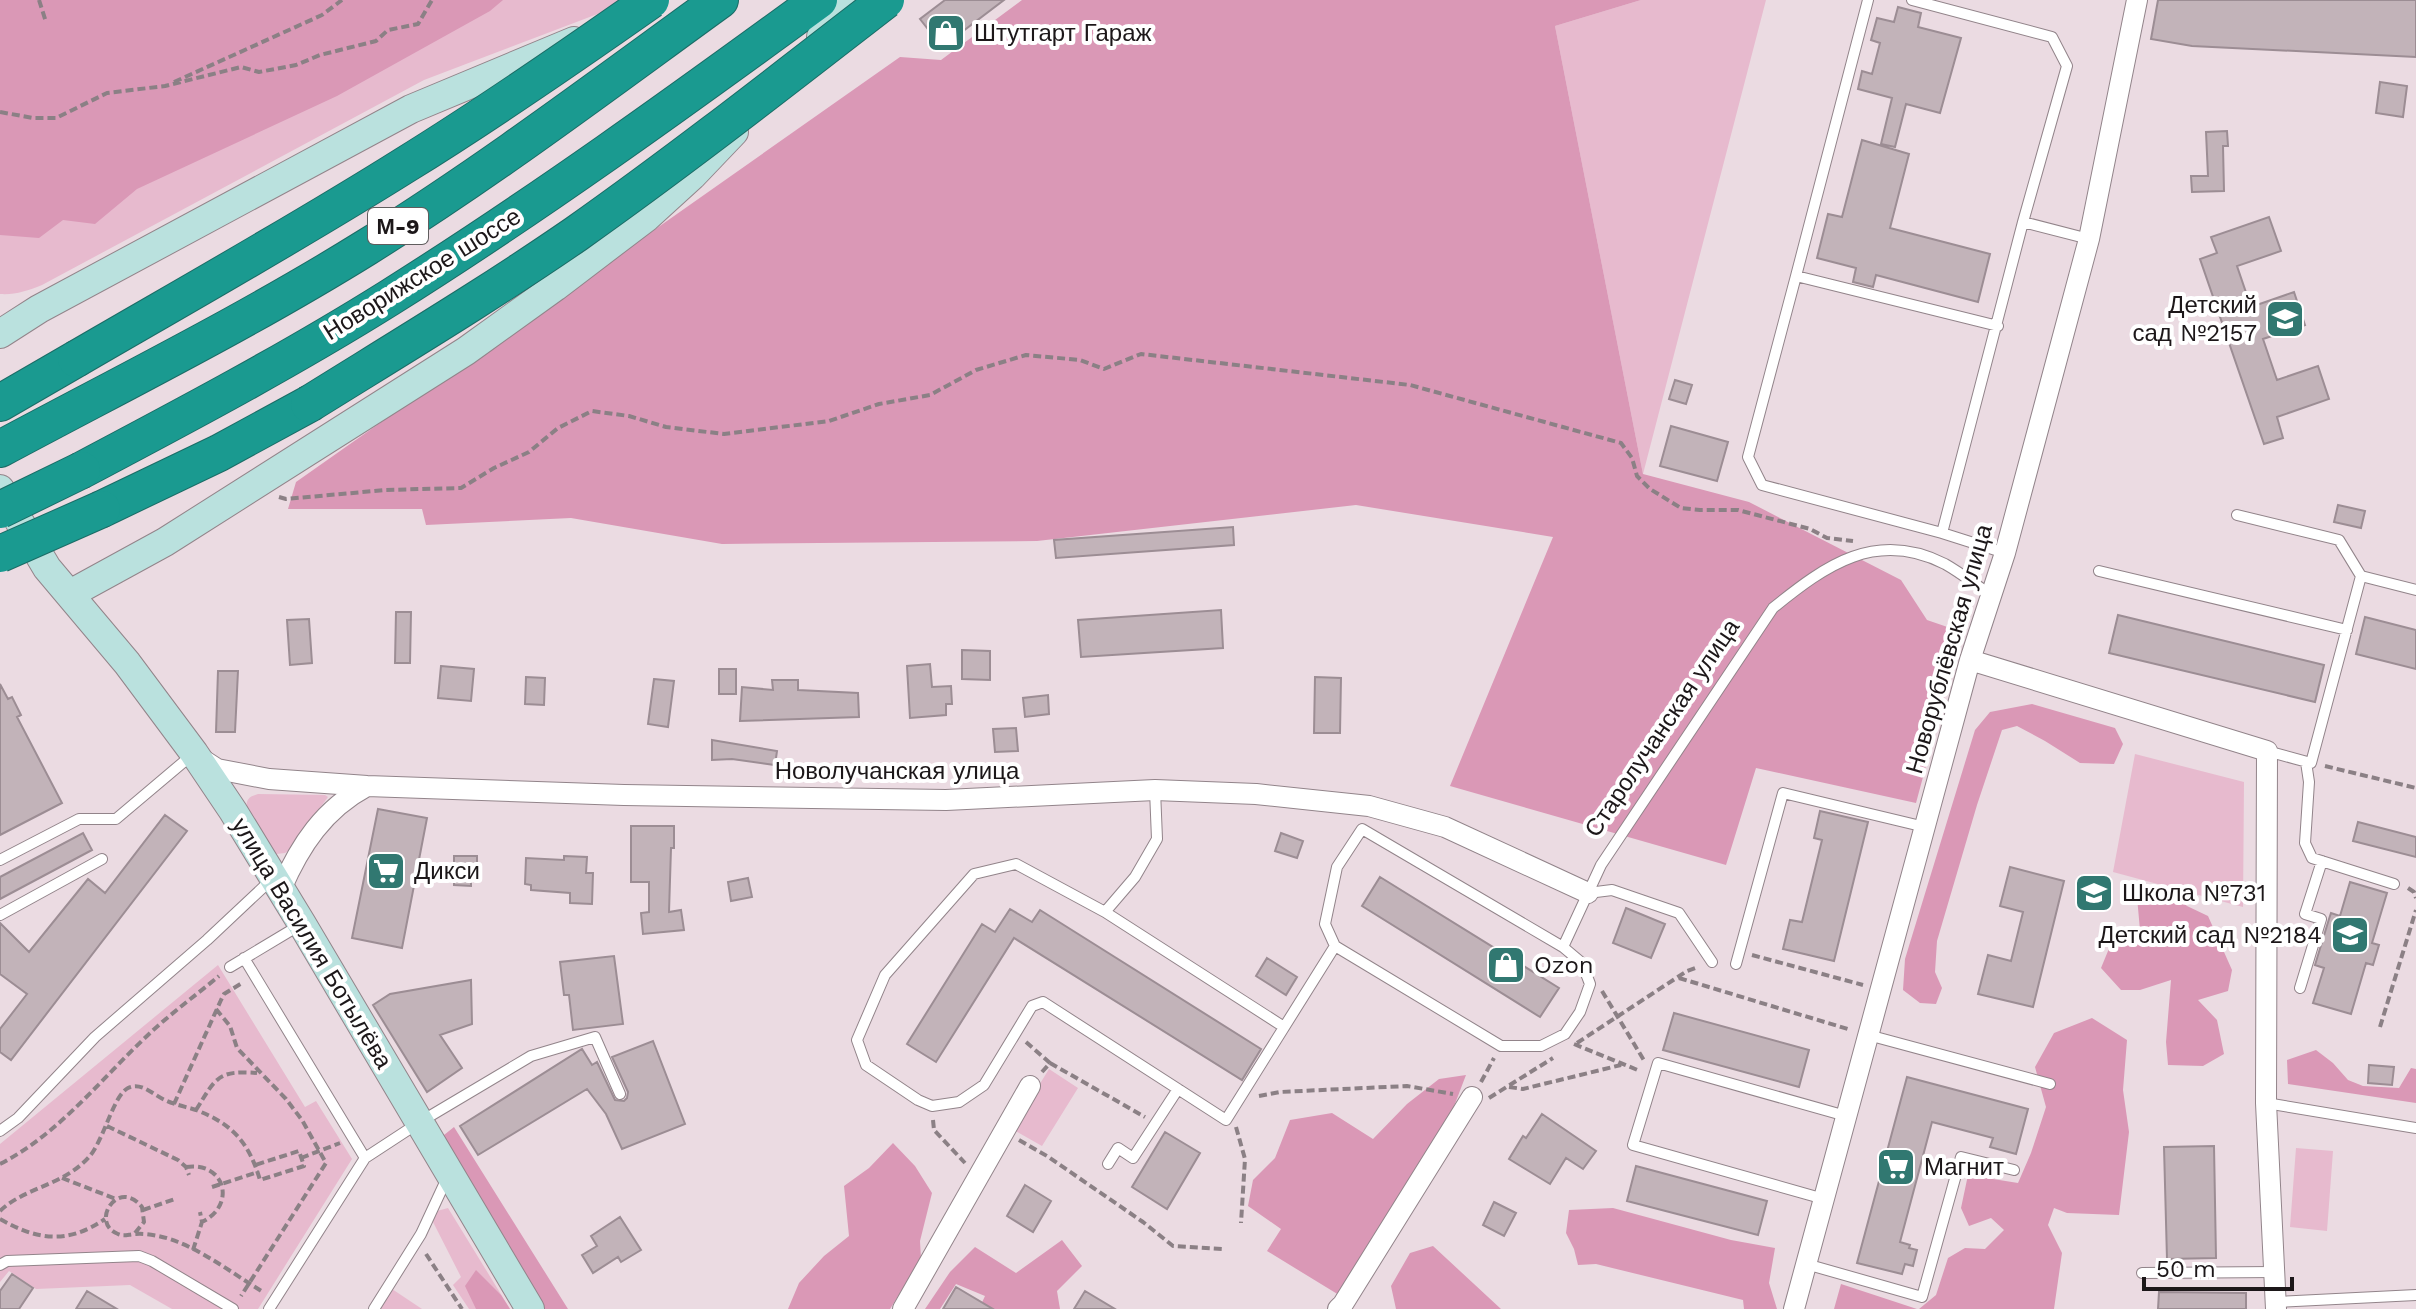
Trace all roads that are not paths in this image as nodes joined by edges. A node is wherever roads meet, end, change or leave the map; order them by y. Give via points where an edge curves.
1 (651, 0) edge
2 (674, 0) edge
3 (720, 0) edge
4 (819, 0) edge
5 (853, 0) edge
6 (886, 0) edge
7 (1868, 0) edge
8 (1912, 0) edge
9 (2137, 0) edge
10 (2023, 222) junction
11 (2089, 239) junction
12 (1796, 276) junction
13 (39, 309) junction
14 (0, 311) edge
15 (1998, 326) junction
16 (0, 334) edge
17 (0, 403) edge
18 (0, 449) edge
19 (0, 489) edge
20 (0, 510) edge
21 (2237, 515) dead end
22 (1942, 533) junction
23 (2005, 553) junction
24 (0, 554) edge
25 (2099, 571) dead end
26 (2361, 576) junction
27 (2416, 590) edge
28 (70, 594) junction
29 (1992, 596) junction
30 (2347, 630) junction
31 (1970, 660) junction
32 (2267, 751) junction
33 (194, 753) junction
34 (2309, 763) junction
35 (269, 779) junction
36 (367, 786) junction
37 (1155, 790) junction
38 (1369, 806) junction
39 (233, 811) junction
40 (1925, 827) junction
41 (1362, 829) junction
42 (102, 859) dead end
43 (0, 860) edge
44 (2322, 861) junction
45 (277, 884) junction
46 (2394, 884) dead end
47 (1588, 893) junction
48 (1105, 912) junction
49 (0, 915) edge
50 (302, 924) junction
51 (1335, 946) junction
52 (1563, 947) junction
53 (244, 958) junction
54 (1712, 962) road end
55 (1736, 964) dead end
56 (230, 967) road end
57 (2300, 988) dead end
58 (1284, 1027) junction
59 (1868, 1035) junction
60 (2050, 1084) dead end
61 (1030, 1086) road end
62 (1178, 1089) junction
63 (620, 1094) dead end
64 (1472, 1097) road end
65 (2266, 1103) junction
66 (1846, 1116) junction
67 (420, 1122) junction
68 (2416, 1128) edge
69 (0, 1131) edge
70 (365, 1158) junction
71 (1108, 1164) dead end
72 (2014, 1170) dead end
73 (449, 1174) junction
74 (1824, 1199) junction
75 (1806, 1264) junction
76 (0, 1265) edge
77 (2275, 1272) junction
78 (2142, 1273) dead end
79 (2416, 1295) edge
80 (272, 1304) edge
81 (2276, 1306) edge
82 (233, 1309) edge
83 (374, 1309) edge
84 (530, 1309) edge
85 (903, 1309) edge
86 (1338, 1309) edge
87 (1794, 1309) edge

1 - 17 highway, bridge via 404,166
2 - 13 street via 411,109
3 - 18 highway, М-9 via 536,134 367,247 212,338
4 - 20 highway, Новорижское шоссе / М-9, bridge via 612,150 389,298 242,385
5 - 28 street via 692,176 555,287 466,351 165,542
6 - 24 highway, bridge via 688,154 455,314 219,453
7 - 12 lane
8 - 10 lane via 2052,37 2067,66
9 - 11 street, Новорублёвская улица
10 - 11 lane
10 - 15 lane
11 - 23 street, Новорублёвская улица
12 - 15 lane
12 - 22 lane via 1748,457 1762,485
13 - 14 street
13 - 16 street
15 - 22 lane
19 - 28 street, улица Василия Ботылёва via 47,568
21 - 26 lane via 2339,540
22 - 23 lane
23 - 29 street, Новорублёвская улица
25 - 30 lane
26 - 27 lane
26 - 30 lane
28 - 33 street, улица Василия Ботылёва
29 - 31 street, Новорублёвская улица
29 - 47 lane, Старолучанская улица via 1944,564 1878,549 1844,559 1808,580 1773,608 1601,865
30 - 34 lane
31 - 32 street
31 - 40 street, Новорублёвская улица
32 - 34 lane
32 - 65 street
33 - 35 street, Новолучанская улица via 217,769
33 - 39 street, улица Василия Ботылёва
33 - 43 lane via 116,819 79,819
34 - 44 lane via 2305,843 2312,858
35 - 36 street, Новолучанская улица
35 - 39 street via 247,789
36 - 37 street, Новолучанская улица via 946,800
36 - 45 street via 347,797 307,837
37 - 38 street, Новолучанская улица
37 - 48 lane via 1157,839 1135,877
38 - 41 lane
38 - 47 street, Новолучанская улица via 1445,827
39 - 45 street, улица Василия Ботылёва
40 - 55 lane via 1783,793
40 - 59 street, Новорублёвская улица
41 - 51 lane via 1337,867 1325,924
41 - 52 lane
42 - 49 lane
44 - 46 lane
44 - 57 lane via 2305,914 2321,919
45 - 50 street, улица Василия Ботылёва
45 - 69 lane via 95,1037
47 - 52 lane, Старолучанская улица
47 - 54 lane via 1612,890 1679,913
48 - 58 lane
48 - 62 lane via 1016,864 974,874 885,975 857,1040 866,1065 932,1106 959,1102 984,1085 1032,1006 1043,1002
50 - 53 lane
50 - 67 street, улица Василия Ботылёва
51 - 52 lane via 1501,1046 1541,1046 1565,1034 1580,1012 1590,984 1582,963
51 - 58 lane
53 - 56 lane
53 - 70 lane
58 - 62 lane via 1226,1120
59 - 60 lane
59 - 66 street, Новорублёвская улица
61 - 85 street
62 - 71 lane via 1133,1158 1118,1148
63 - 67 lane via 595,1037 531,1056
64 - 86 street
65 - 68 lane
65 - 77 street
66 - 74 street, Новорублёвская улица
66 - 74 lane via 1658,1063 1633,1145
67 - 70 lane
67 - 73 street, улица Василия Ботылёва
70 - 80 lane
72 - 75 lane via 1961,1157 1922,1297
73 - 83 lane via 417,1240
73 - 84 street, улица Василия Ботылёва
74 - 75 street, Новорублёвская улица
75 - 87 street, Новорублёвская улица
76 - 82 lane via 139,1256
77 - 78 lane
77 - 81 street
79 - 81 lane

